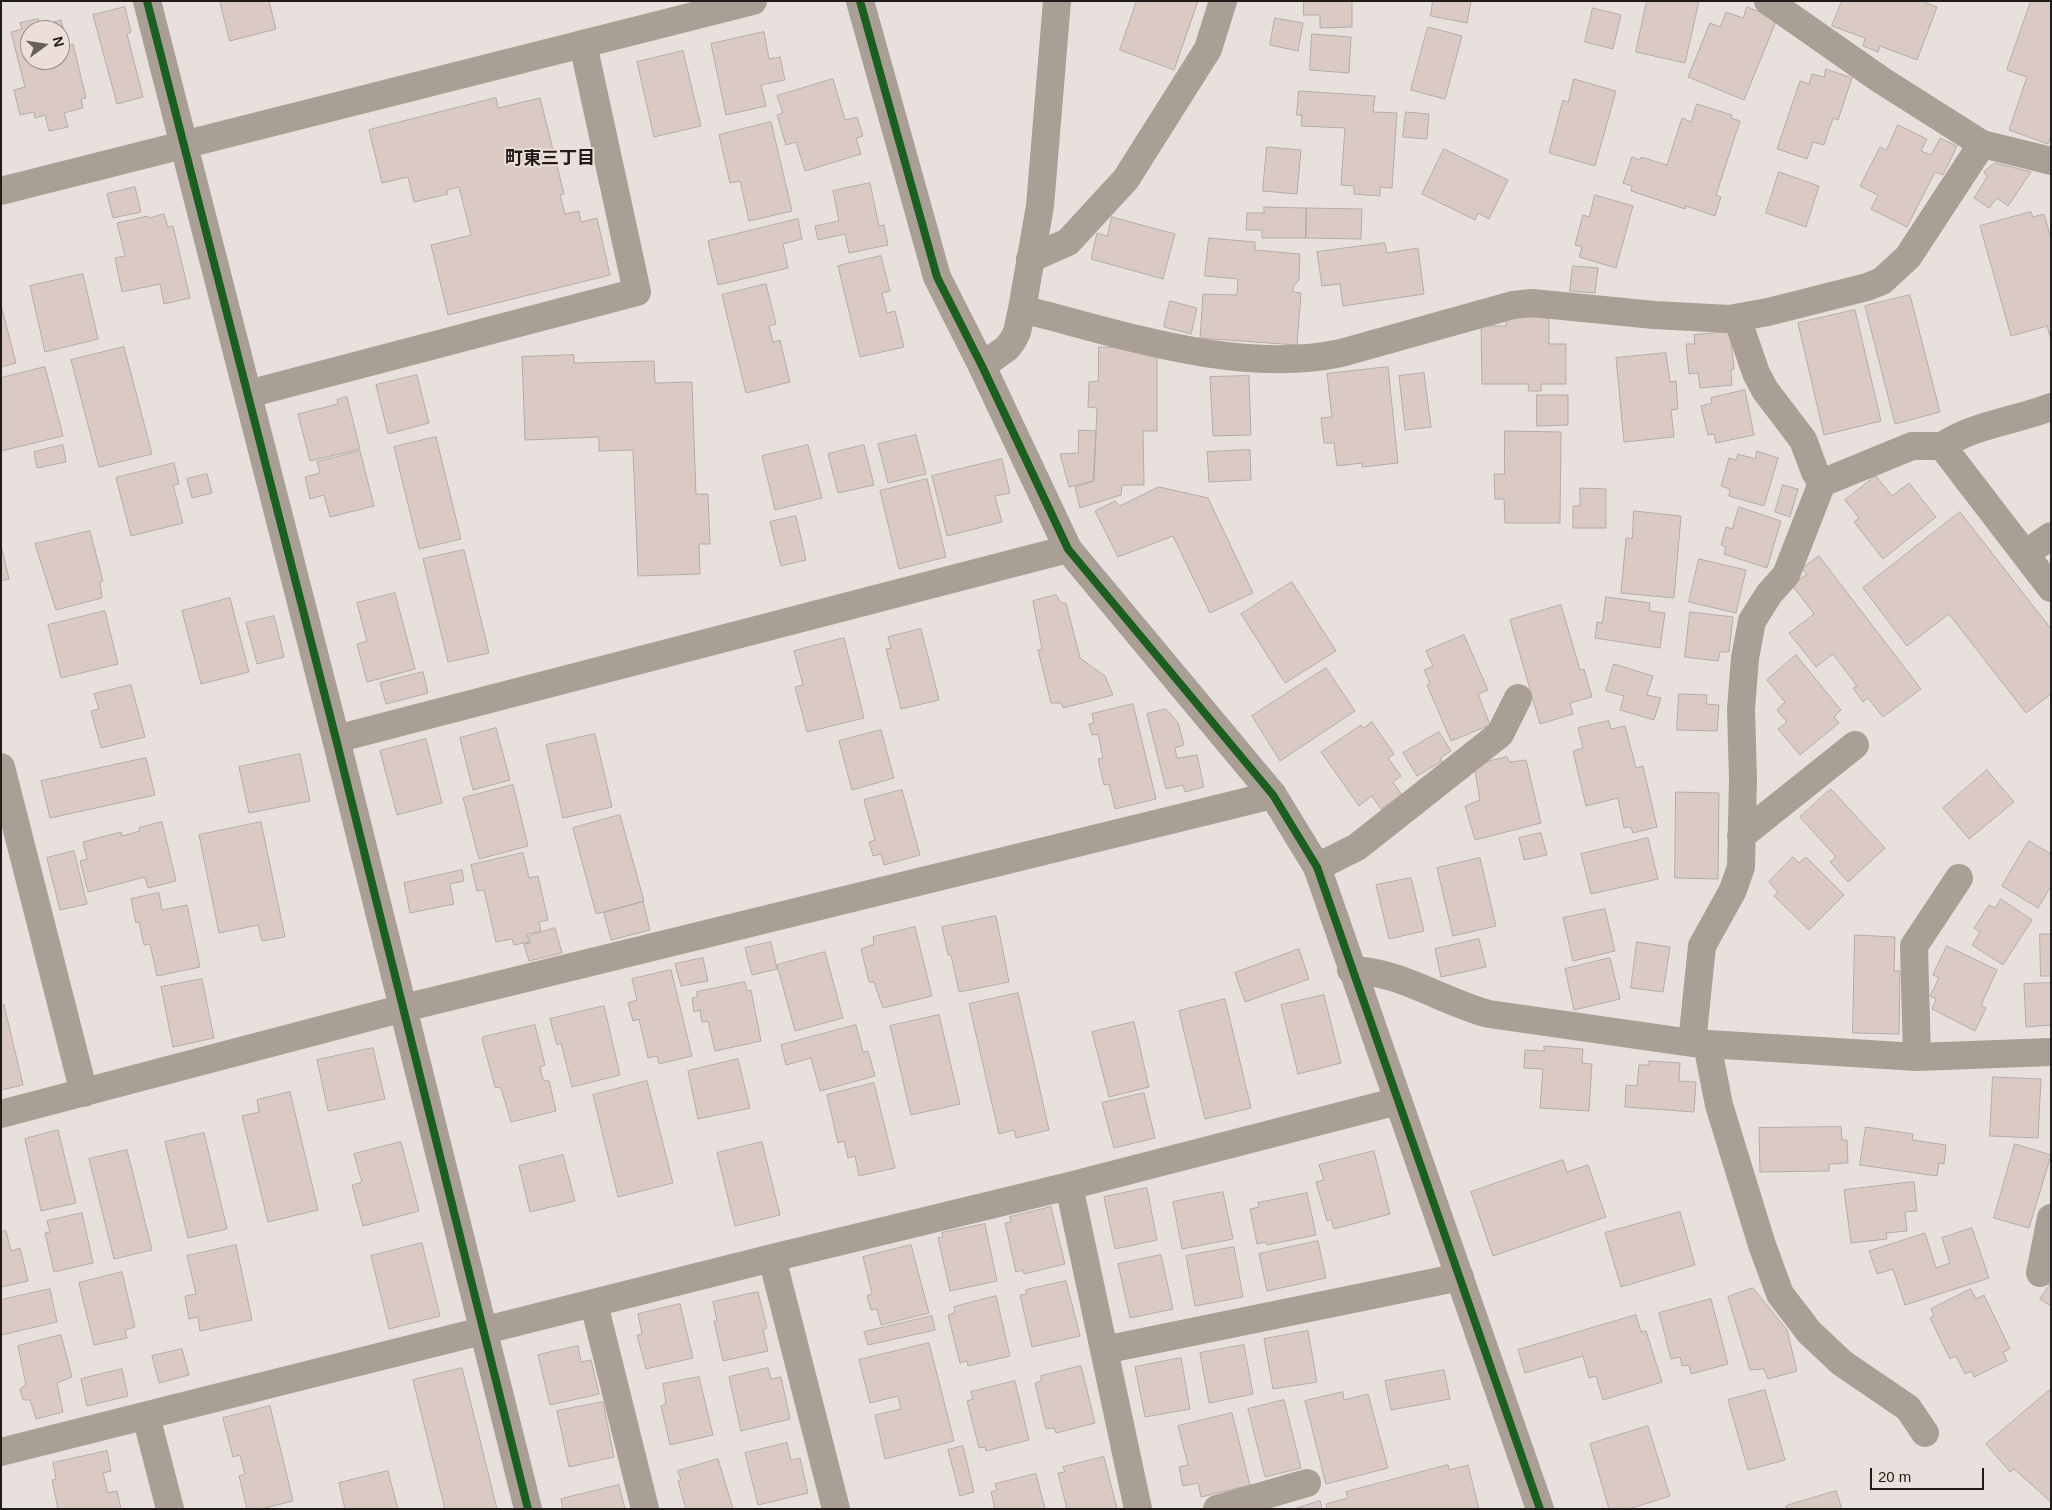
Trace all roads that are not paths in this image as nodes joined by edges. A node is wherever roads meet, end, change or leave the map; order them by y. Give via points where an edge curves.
1 (147, 1) edge
2 (753, 1) edge
3 (860, 1) edge
4 (1057, 1) edge
5 (1223, 1) edge
6 (1768, 1) edge
7 (583, 44) junction
8 (1982, 144) junction
9 (183, 145) junction
10 (2051, 161) edge
11 (1, 191) edge
12 (1030, 259) junction
13 (1022, 309) junction
14 (1737, 318) junction
15 (982, 366) junction
16 (248, 394) junction
17 (2051, 407) edge
18 (1942, 446) junction
19 (1822, 483) junction
20 (2051, 536) edge
21 (1068, 549) junction
22 (2025, 554) junction
23 (2051, 588) edge
24 (1518, 698) dead end
25 (336, 739) junction
26 (1855, 745) dead end
27 (1, 767) edge
28 (1273, 795) junction
29 (1741, 836) junction
30 (1317, 867) junction
31 (1960, 878) dead end
32 (1351, 970) junction
33 (404, 1008) junction
34 (1699, 1044) junction
35 (2051, 1052) edge
36 (1917, 1057) junction
37 (84, 1093) junction
38 (1398, 1101) junction
39 (1, 1114) edge
40 (1069, 1186) junction
41 (2051, 1218) edge
42 (772, 1258) junction
43 (2040, 1273) dead end
44 (1460, 1277) junction
45 (594, 1304) junction
46 (485, 1332) junction
47 (1104, 1350) junction
48 (146, 1416) junction
49 (1925, 1433) dead end
50 (1, 1452) edge
51 (1307, 1483) dead end
52 (170, 1509) edge
53 (528, 1509) edge
54 (645, 1509) edge
55 (836, 1509) edge
56 (1138, 1509) edge
57 (1217, 1509) edge
58 (1540, 1509) edge

1 - 9 street
2 - 7 street
3 - 15 street via 937,276
4 - 12 street via 1040,206
5 - 12 street via 1208,49 1126,179 1068,242
6 - 8 street via 1881,80
7 - 9 street
7 - 16 street via 637,292
8 - 10 street
8 - 14 street via 1908,257 1882,281 1858,290
9 - 11 street
9 - 16 street
12 - 13 street
13 - 14 street via 1169,346 1256,360 1316,359 1341,354 1513,305 1532,303 1654,315
13 - 15 street via 1013,340
14 - 19 street via 1756,373 1802,440
15 - 21 street
16 - 25 street
17 - 18 street via 1976,429
18 - 19 street via 1912,446
18 - 22 street
19 - 29 street via 1786,575 1752,621 1741,709
20 - 22 street
21 - 25 street
21 - 28 street
22 - 23 street
24 - 30 street via 1500,734 1357,847
25 - 33 street
26 - 29 street
27 - 37 street
28 - 30 street
28 - 33 street
29 - 34 street via 1741,867 1733,890 1702,946
30 - 32 street
31 - 36 street via 1914,946
32 - 34 street via 1369,970 1390,976 1466,1008 1489,1014
32 - 38 street
33 - 37 street
33 - 46 street
34 - 36 street
34 - 49 street via 1780,1294 1809,1332 1842,1363 1908,1408
35 - 36 street
37 - 39 street
38 - 40 street
38 - 44 street
40 - 42 street
40 - 47 street
41 - 43 street
42 - 45 street
42 - 55 street
44 - 47 street
44 - 58 street
45 - 46 street
45 - 54 street
46 - 48 street
46 - 53 street
47 - 56 street
48 - 50 street
48 - 52 street
51 - 57 street

